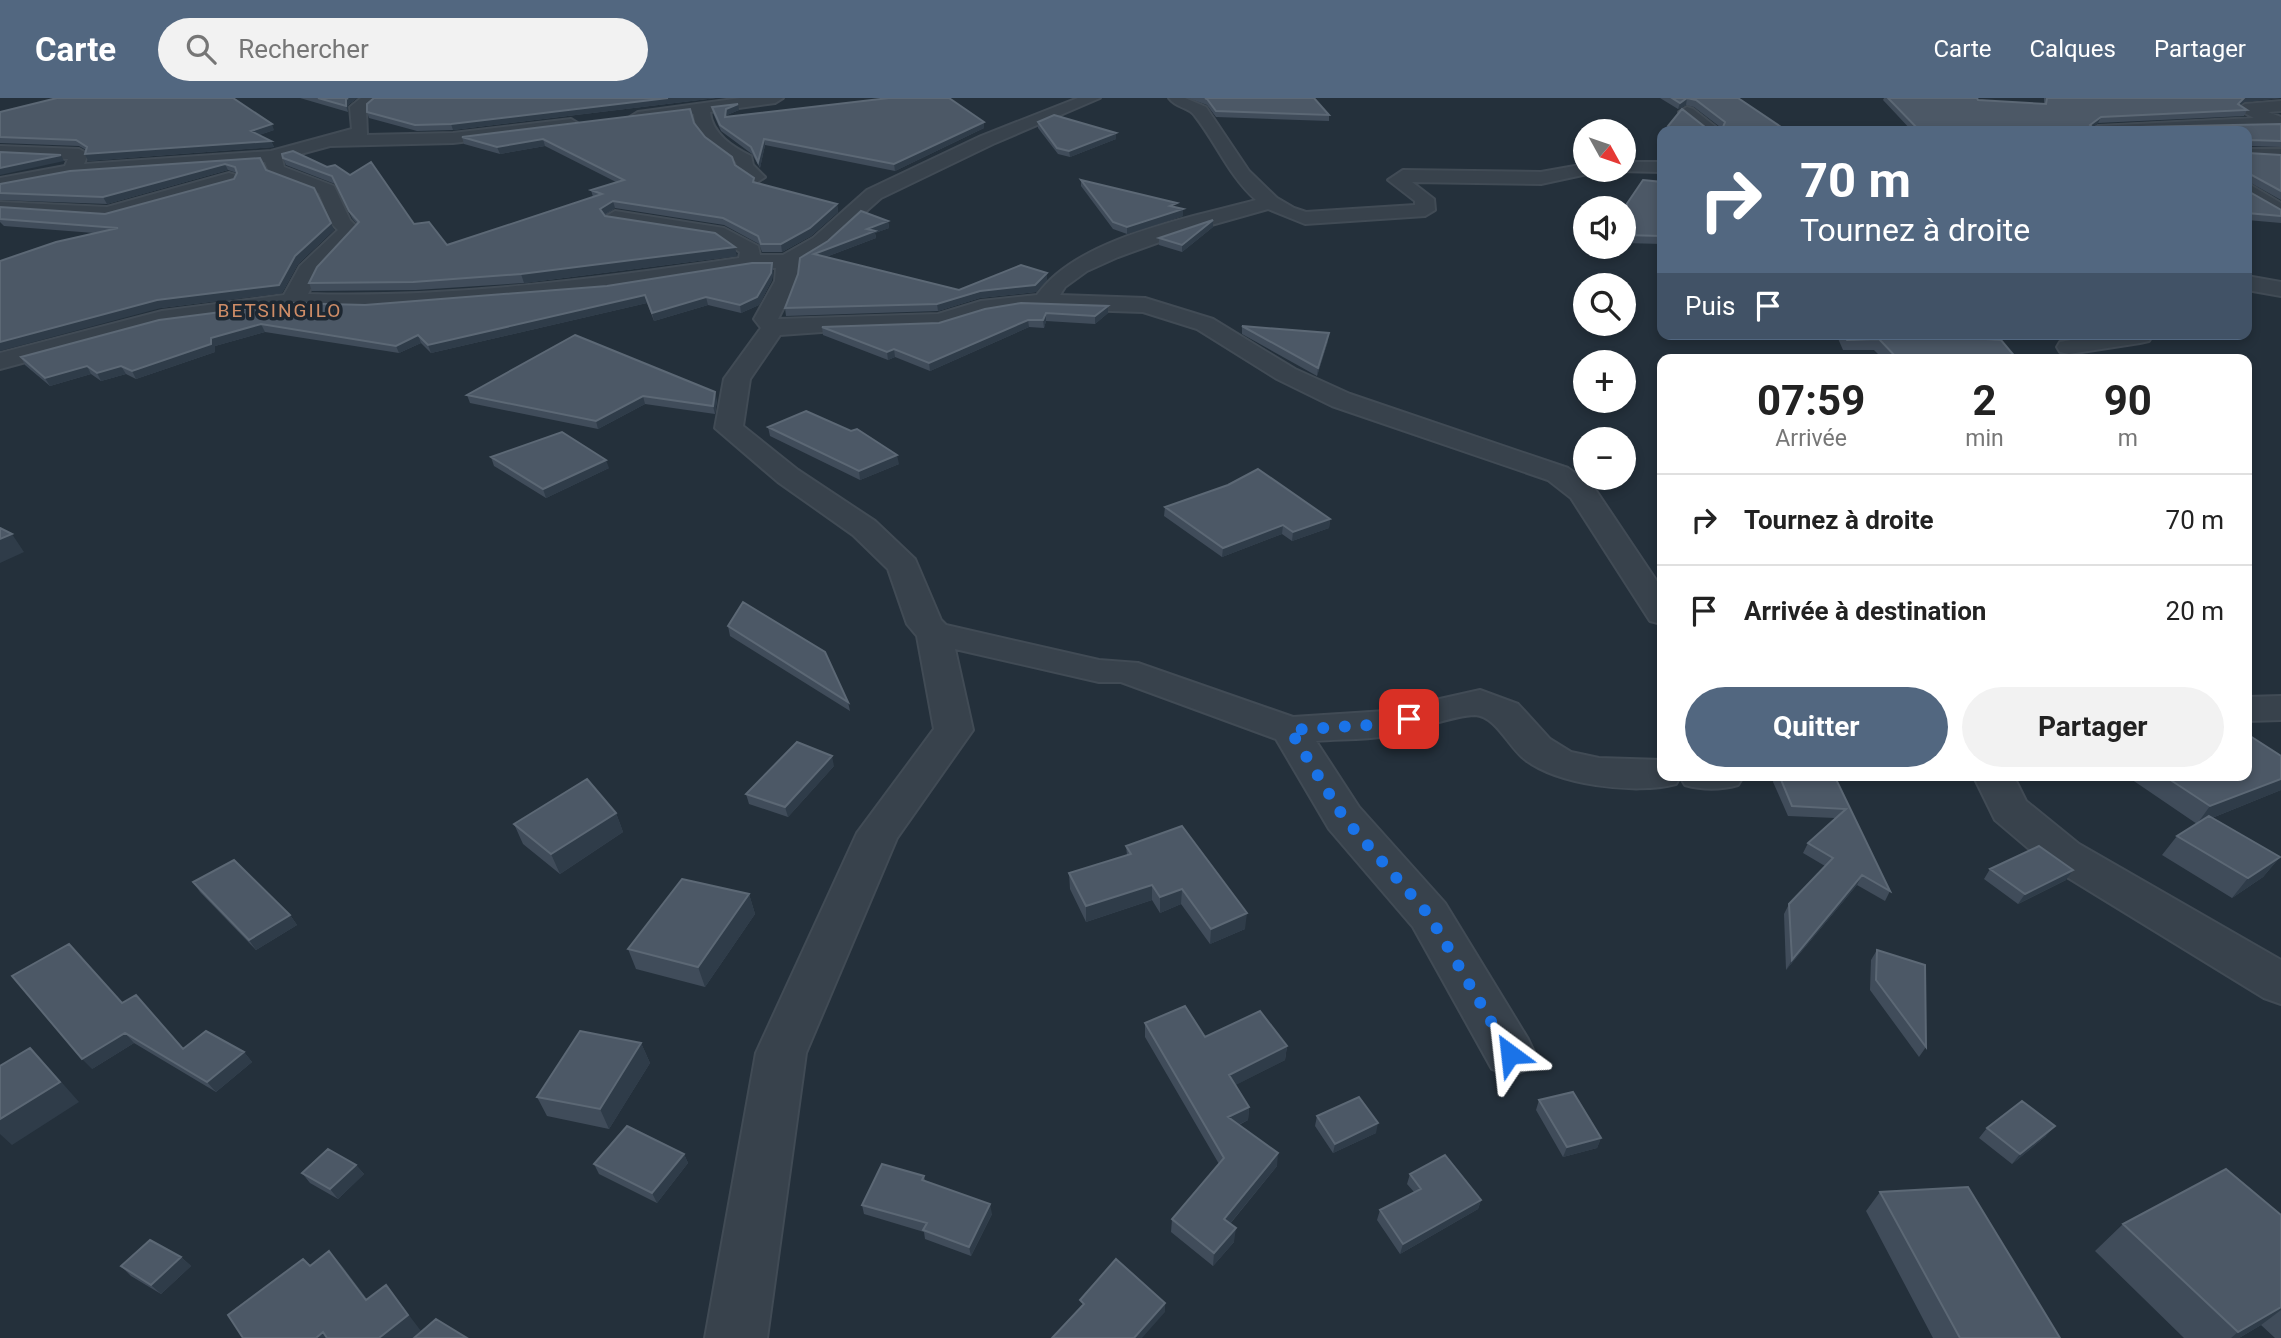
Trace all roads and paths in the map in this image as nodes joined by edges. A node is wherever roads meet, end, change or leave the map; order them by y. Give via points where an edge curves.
1 (372, 98) edge
2 (775, 98) edge
3 (1091, 98) edge
4 (1177, 98) edge
5 (2281, 106) edge
6 (702, 108) junction
7 (1687, 112) edge
8 (620, 119) edge
9 (582, 123) edge
10 (1706, 126) edge
11 (2209, 126) edge
12 (332, 141) junction
13 (0, 151) edge
14 (2252, 154) edge
15 (2281, 154) edge
16 (274, 163) junction
17 (1636, 167) edge
18 (1657, 167) edge
19 (73, 170) junction
20 (1573, 172) edge
21 (755, 177) edge
22 (0, 184) edge
23 (2252, 192) edge
24 (1271, 202) junction
25 (0, 208) edge
26 (2281, 212) edge
27 (615, 217) edge
28 (770, 262) junction
29 (2252, 284) edge
30 (2281, 289) edge
31 (1045, 300) junction
32 (293, 301) junction
33 (773, 328) junction
34 (2114, 340) edge
35 (2081, 354) edge
36 (0, 361) edge
37 (1657, 606) edge
38 (934, 633) junction
39 (2281, 708) edge
40 (2252, 709) edge
41 (1290, 730) junction
42 (1657, 774) edge
43 (1996, 781) edge
44 (2281, 984) edge
45 (1510, 1054) dead end
46 (736, 1338) edge

1 - 12 street via 358,107 361,132
2 - 6 street
3 - 28 street via 987,140 874,194 820,242
4 - 24 street via 1199,110 1231,162
5 - 11 street via 2245,108 2280,122
6 - 8 street
6 - 21 street via 703,125 726,150 745,160 744,166
7 - 10 street
9 - 12 street via 453,138
12 - 16 street
13 - 19 street via 79,154
14 - 15 street
16 - 19 street
16 - 25 street via 108,213
16 - 32 street via 327,190 341,223 350,230 308,271
17 - 18 street
19 - 22 street
20 - 24 street via 1541,178 1403,176 1397,180 1424,199 1425,210 1305,218
23 - 26 street
24 - 31 street via 1102,254 1062,277
27 - 28 street via 724,234 751,250 749,257
28 - 32 street via 609,284 368,303
28 - 33 street via 786,281 766,319
29 - 30 street
31 - 33 street via 981,308 940,321
31 - 37 street via 1145,305 1174,312 1205,324 1286,374 1340,400 1558,474 1583,492
32 - 36 street via 162,318
33 - 38 street via 737,379 729,428 864,528 903,566 925,624
34 - 35 street via 2069,347
38 - 41 street via 1099,671 1125,671
38 - 46 street via 954,730 878,833 781,1053
39 - 40 street
41 - 42 street via 1386,724 1480,702 1504,713 1536,748 1559,762 1599,772
41 - 45 street via 1344,818 1429,915
43 - 44 street via 2010,810 2064,855

